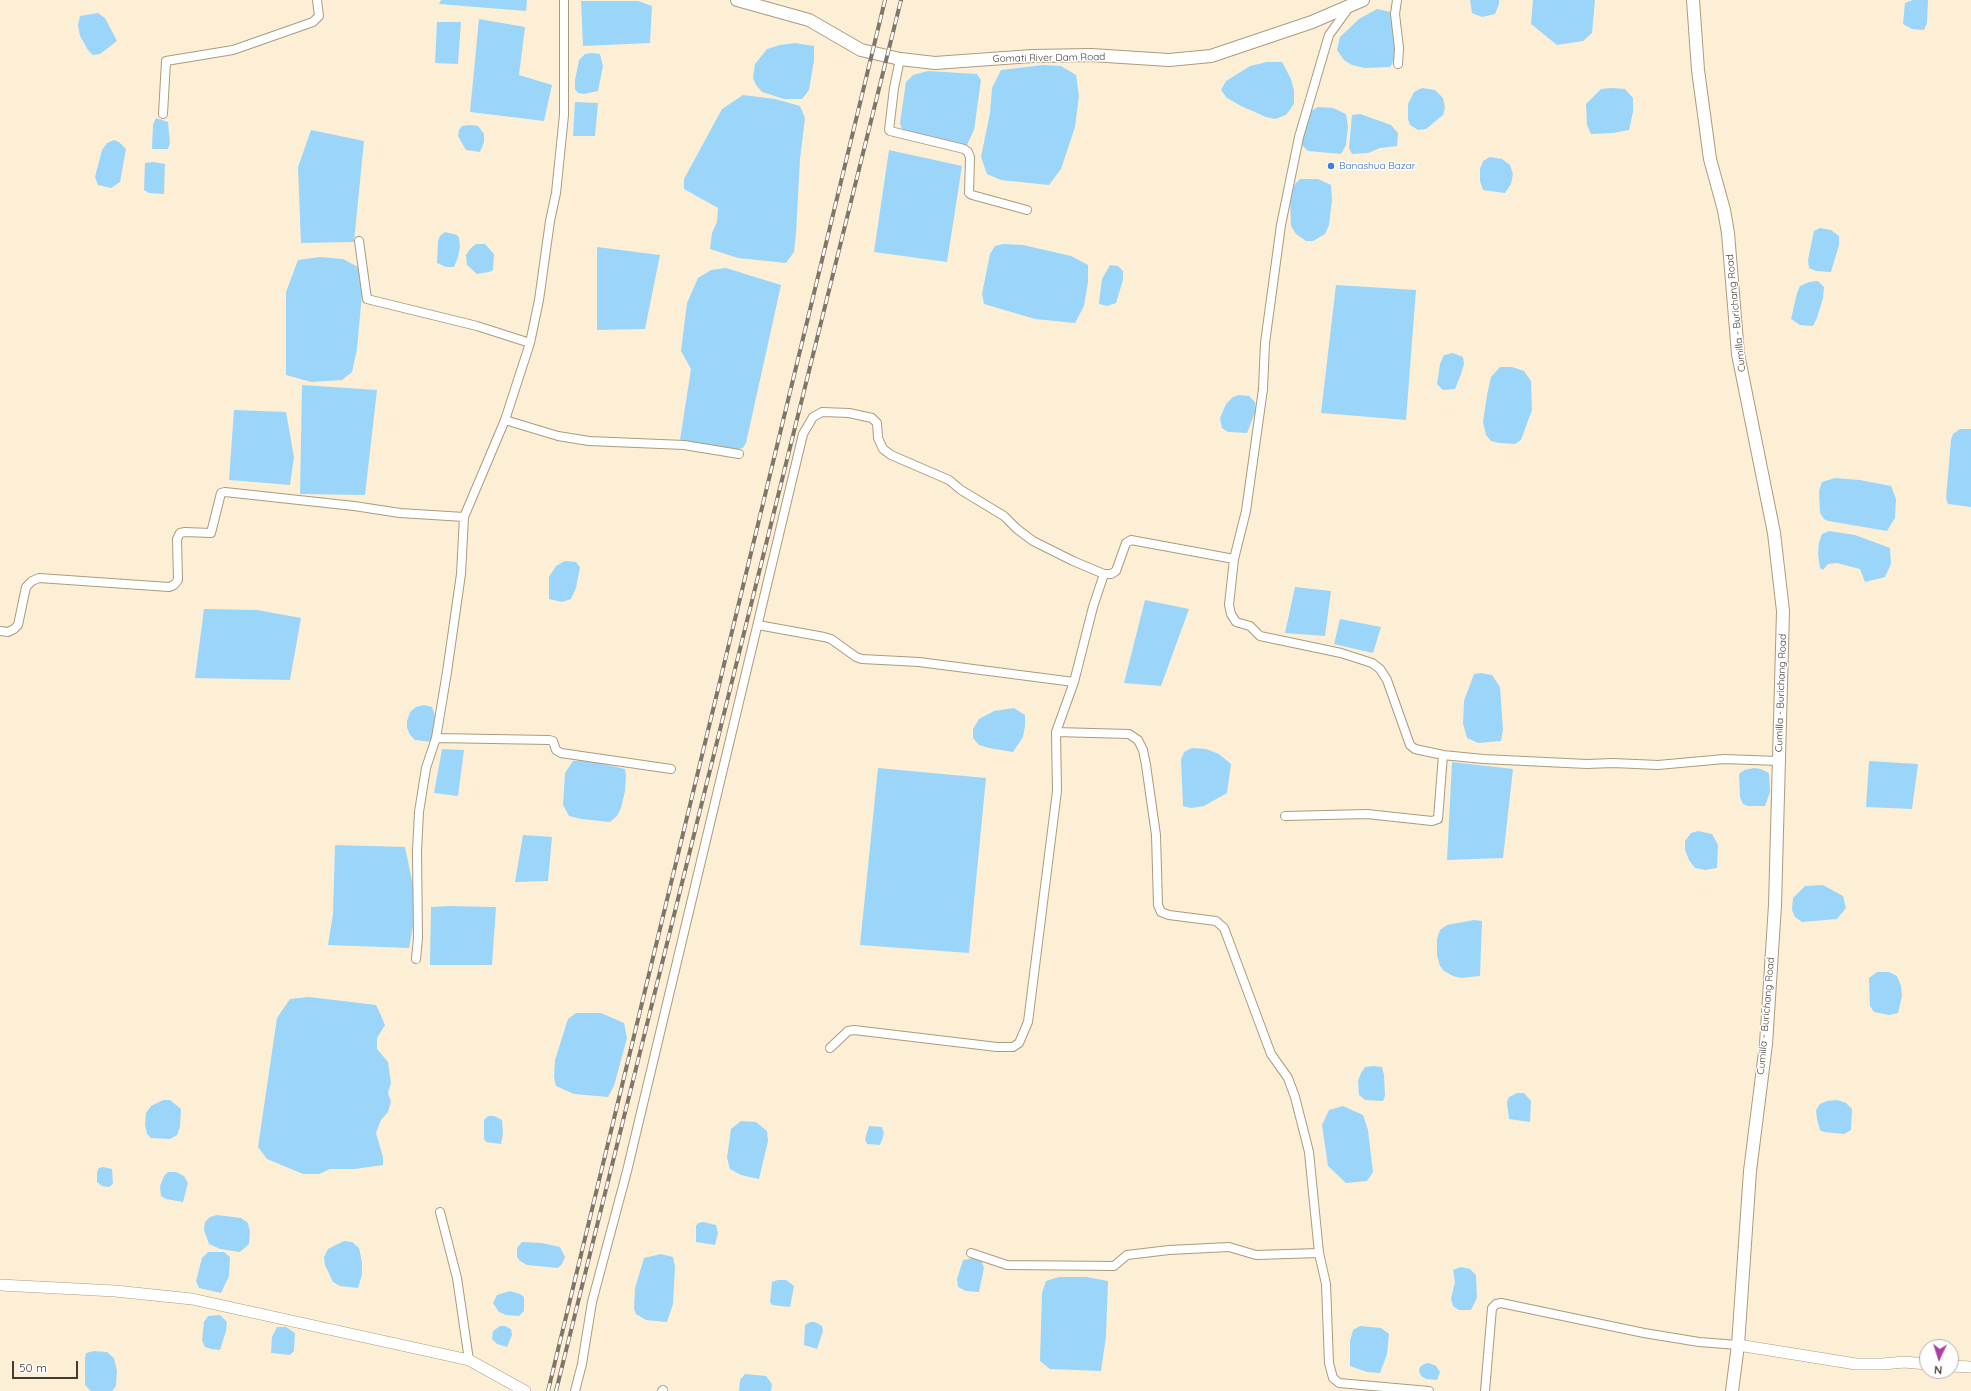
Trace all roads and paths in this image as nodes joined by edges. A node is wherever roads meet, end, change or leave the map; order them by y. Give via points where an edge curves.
1 (317, 0) edge
2 (564, 0) edge
3 (737, 0) edge
4 (1363, 0) edge
5 (1397, 0) edge
6 (1693, 0) edge
7 (1350, 6) junction
8 (900, 59) junction
9 (1398, 64) dead end
10 (163, 114) dead end
11 (1027, 210) dead end
12 (360, 241) dead end
13 (530, 344) junction
14 (505, 420) junction
15 (739, 454) dead end
16 (464, 516) junction
17 (1234, 559) junction
18 (1104, 574) junction
19 (758, 626) junction
20 (0, 631) edge
21 (1074, 682) junction
22 (1056, 732) junction
23 (436, 738) junction
24 (1443, 755) junction
25 (1779, 761) junction
26 (671, 769) dead end
27 (1285, 816) dead end
28 (416, 959) dead end
29 (830, 1048) dead end
30 (440, 1212) dead end
31 (971, 1253) dead end
32 (1319, 1253) junction
33 (0, 1285) edge
34 (1738, 1345) junction
35 (469, 1360) junction
36 (1919, 1363) edge
37 (1959, 1366) edge
38 (1971, 1367) edge
39 (525, 1391) edge
40 (575, 1391) edge
41 (1429, 1391) edge
42 (1485, 1391) edge
43 (1732, 1391) edge

1 - 10 street via 319,16 313,22 233,50 166,61
2 - 13 street via 564,115 556,193
3 - 8 main road, Gomati River Dam Road via 809,20 861,50
4 - 7 main road, Gomati River Dam Road
5 - 9 street via 1395,14
6 - 25 main road, Cumilla - Burichang Road via 1698,70 1710,159 1728,233 1738,354 1774,533 1783,611
7 - 8 main road, Gomati River Dam Road via 1312,22 1211,56 1185,59 1091,55 1032,56 935,63
7 - 17 street via 1329,34 1299,137 1281,224 1265,343 1263,389 1247,503
8 - 11 street via 890,131 964,149 970,157 969,193 972,196
12 - 13 street via 367,299 477,326
13 - 14 street
14 - 15 street via 558,436 589,441 684,445
14 - 16 street
16 - 20 street via 400,513 220,493 212,533 180,533 177,539 178,580 174,585 39,578 32,580 26,587 18,625 14,630
16 - 23 street via 461,574
17 - 18 street via 1131,540 1126,543 1116,571
17 - 24 street via 1229,605 1236,622 1250,626 1260,636 1340,652 1372,663 1388,680 1410,745 1415,749
18 - 19 street via 1033,541 1004,516 949,480 891,455 883,449 878,438 877,423 872,418 849,413 822,412 812,418 803,434
18 - 21 street
19 - 21 street via 824,636 862,659 919,662
19 - 40 street via 627,1171 592,1302
21 - 22 street
22 - 29 street via 1057,791 1028,1022 1019,1044 1013,1047 997,1047 854,1030 848,1031
22 - 32 street via 1129,734 1138,740 1146,765 1156,835 1158,905 1161,912 1216,921 1224,928 1271,1054 1288,1078 1295,1097 1310,1152
23 - 26 street via 549,740 553,741 556,750 561,753
23 - 28 street via 426,768 419,812
24 - 25 street via 1587,764 1658,765 1724,759
24 - 27 street via 1438,819 1432,821 1367,814
25 - 34 main road, Cumilla - Burichang Road via 1775,905 1766,1044 1750,1171
30 - 35 street via 457,1278
31 - 32 street via 1007,1264 1114,1266 1127,1255 1169,1250 1229,1247 1256,1255
32 - 41 street via 1326,1284 1329,1363 1333,1378 1339,1383
33 - 35 street via 115,1291 192,1299
34 - 36 street via 1856,1364
34 - 42 street via 1644,1333 1501,1303 1492,1308
34 - 43 main road, Cumilla - Burichang Road
35 - 39 street
37 - 38 street

